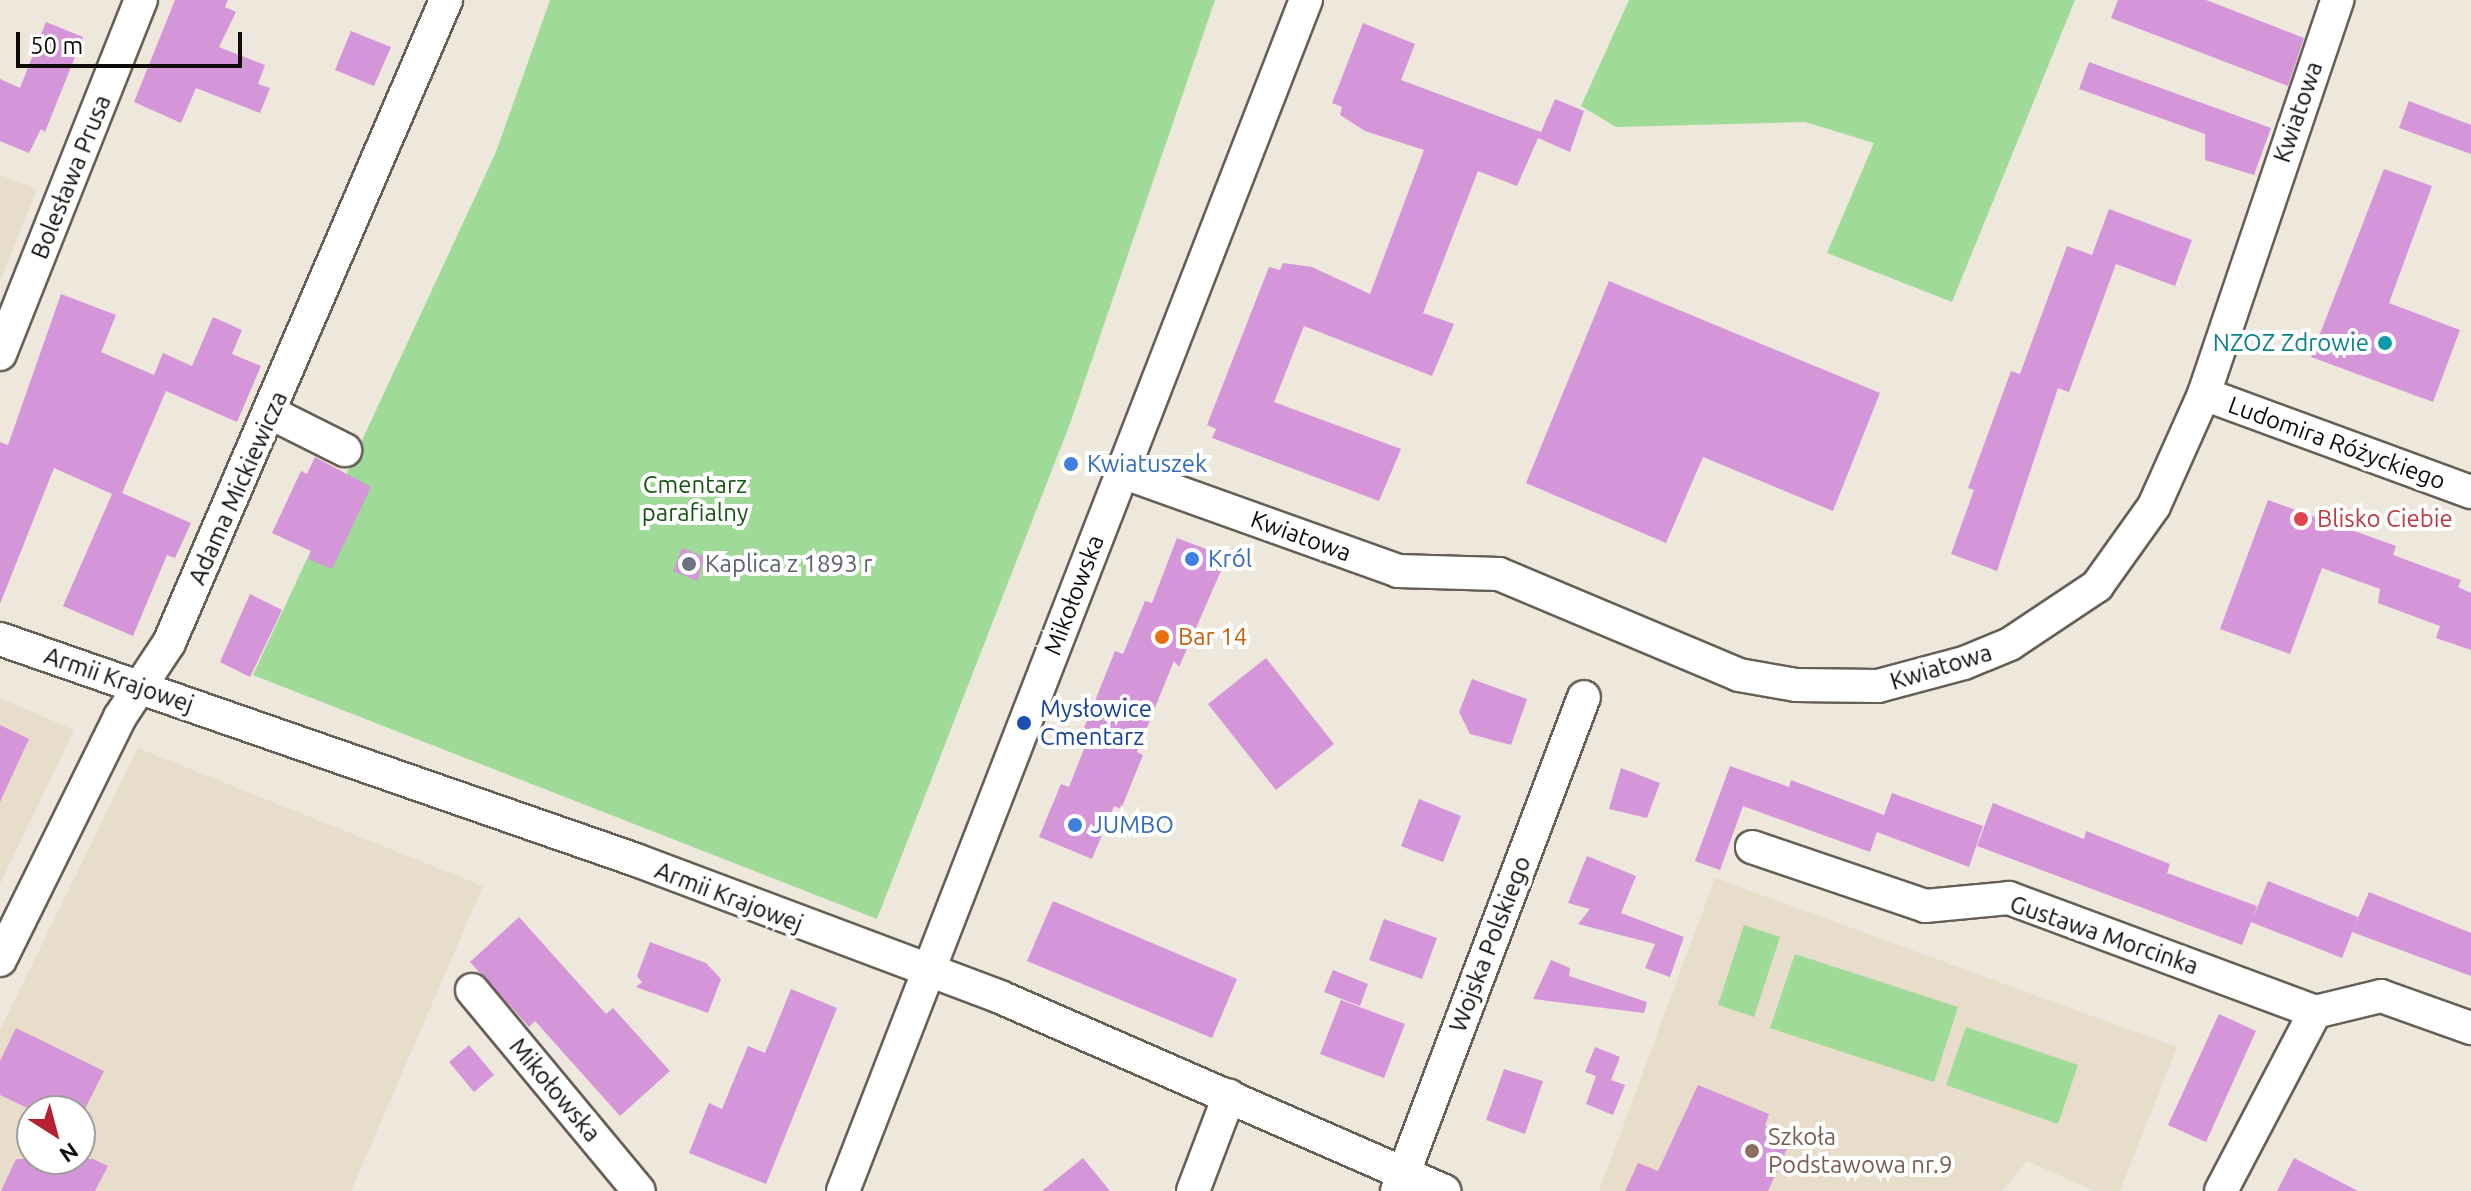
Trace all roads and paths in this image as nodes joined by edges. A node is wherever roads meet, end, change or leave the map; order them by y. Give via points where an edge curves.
1 (141, 0) edge
2 (446, 0) edge
3 (1306, 0) edge
4 (2337, 0) edge
5 (0, 354) edge
6 (2204, 394) junction
7 (271, 413) junction
8 (345, 450) dead end
9 (1122, 472) junction
10 (2471, 492) edge
11 (0, 639) edge
12 (139, 688) junction
13 (1584, 697) dead end
14 (1752, 847) dead end
15 (0, 960) edge
16 (928, 971) junction
17 (472, 990) dead end
18 (2315, 1012) junction
19 (2471, 1028) edge
20 (1229, 1096) junction
21 (1400, 1182) edge
22 (639, 1191) edge
23 (843, 1191) edge
24 (1193, 1191) edge
25 (1445, 1191) edge
26 (2221, 1191) edge

1 - 5 street, Bolesława Prusa
2 - 7 street, Adama Mickiewicza
3 - 9 street, Mikołowska
4 - 6 street, Kwiatowa
6 - 9 street, Kwiatowa via 2154,506 2097,586 2010,644 1924,677 1878,686 1796,685 1739,675 1491,571 1398,571
6 - 10 street, Ludomira Różyckiego
7 - 8 street
7 - 12 street, Adama Mickiewicza via 169,643
9 - 16 street, Mikołowska
11 - 12 street, Armii Krajowej
12 - 15 street, Adama Mickiewicza
12 - 16 street, Armii Krajowej via 636,860
13 - 21 street, Wojska Polskiego
14 - 18 street, Gustawa Morcinka via 1925,906 2009,898
16 - 20 street, Armii Krajowej
16 - 23 street, Mikołowska
17 - 22 street, Mikołowska
18 - 19 street via 2381,996
18 - 26 street
20 - 21 street, Armii Krajowej
20 - 24 street
21 - 25 street, Armii Krajowej

